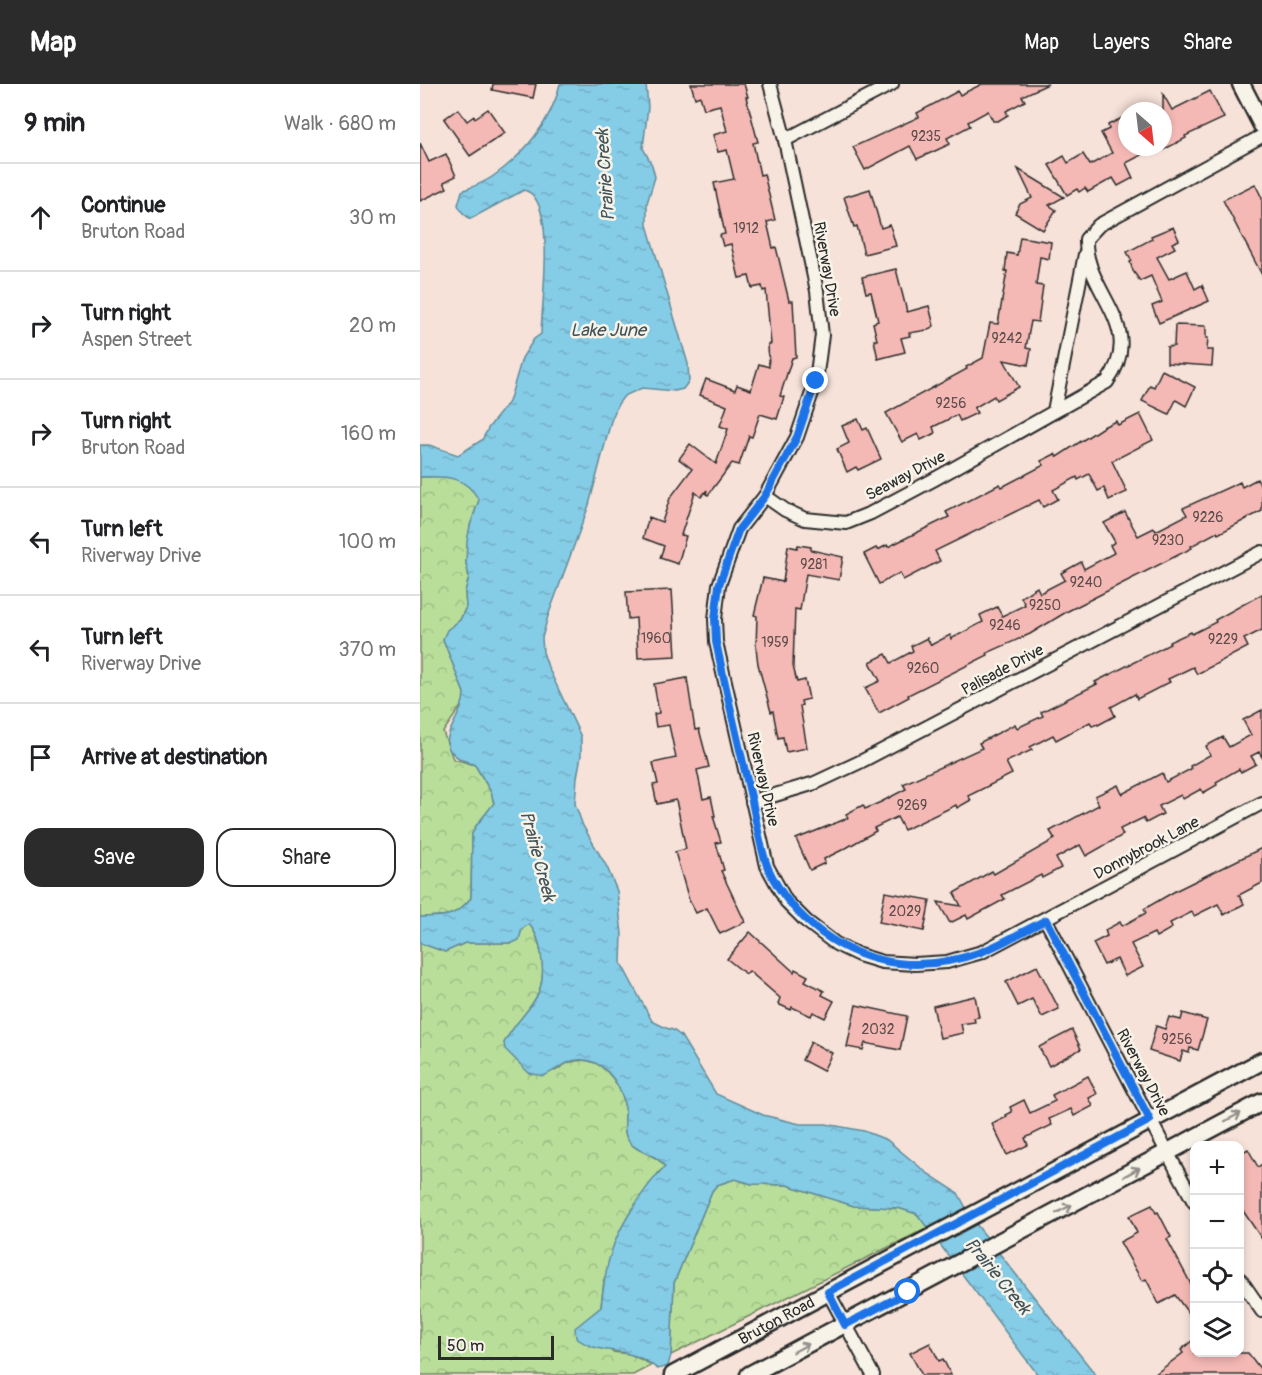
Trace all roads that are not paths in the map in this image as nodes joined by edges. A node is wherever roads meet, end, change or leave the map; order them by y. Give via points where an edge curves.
1 (770, 84) edge
2 (892, 84) edge
3 (1241, 84) edge
4 (1262, 124) edge
5 (1262, 136) edge
6 (785, 140) junction
7 (1086, 252) junction
8 (1054, 411) junction
9 (765, 496) junction
10 (1262, 552) edge
11 (752, 802) junction
12 (1262, 804) edge
13 (1046, 920) junction
14 (1262, 1060) edge
15 (1262, 1102) edge
16 (1150, 1120) junction
17 (1168, 1152) junction
18 (1190, 1195) edge
19 (1244, 1286) edge
20 (828, 1292) junction
21 (1262, 1311) edge
22 (845, 1325) junction
23 (673, 1375) edge
24 (749, 1375) edge
25 (873, 1375) edge

1 - 6 street, Riverway Drive
2 - 6 street
3 - 4 main road
5 - 7 street via 1099,225 1086,239
6 - 9 street, Riverway Drive via 817,291 822,335 816,381 797,437
7 - 8 street
7 - 8 street, Seaway Drive via 1120,329 1117,369 1095,391
8 - 9 street, Seaway Drive via 933,480 846,523 805,519
9 - 11 street, Riverway Drive via 739,529 719,585 715,619 716,642
10 - 11 street, Palisade Drive via 862,761 815,783
11 - 13 street, Riverway Drive via 767,866 786,901 836,944 859,955 882,962 947,962 982,952
12 - 13 street, Donnybrook Lane
13 - 16 street, Riverway Drive
14 - 16 main road, Bruton Road
17 -> 15 main road
16 - 17 street, Riverway Drive
16 - 20 main road, Bruton Road
17 - 18 street, Riverway Drive
22 -> 17 main road
19 - 21 street
20 - 22 street
20 - 23 main road, Bruton Road
24 -> 22 main road
22 - 25 street

